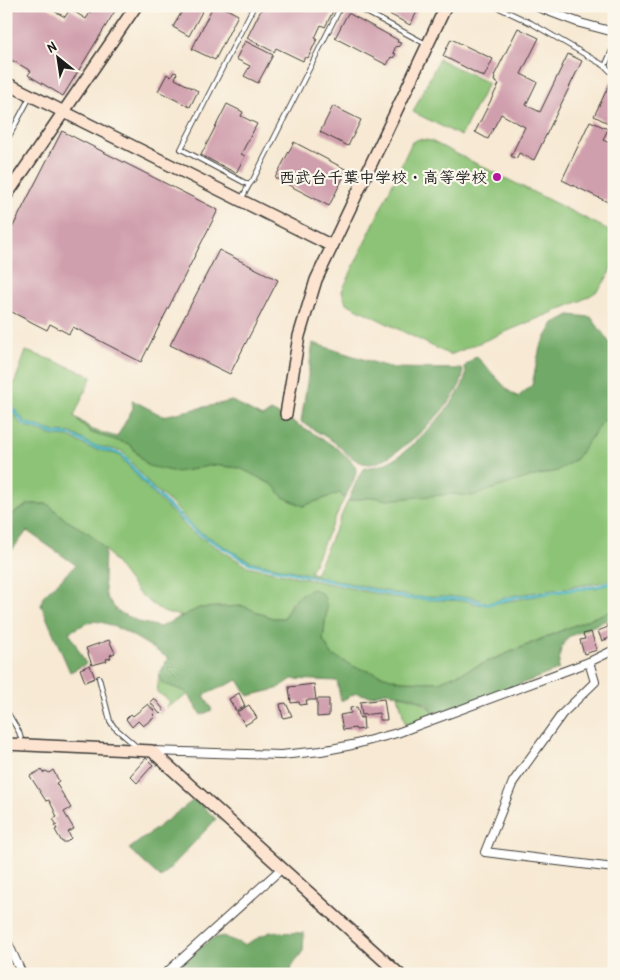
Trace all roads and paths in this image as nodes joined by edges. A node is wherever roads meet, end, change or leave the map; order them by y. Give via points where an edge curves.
1 (136, 6) edge
2 (254, 6) edge
3 (341, 6) edge
4 (355, 6) edge
5 (446, 6) edge
6 (495, 6) edge
7 (535, 6) edge
8 (614, 32) edge
9 (428, 45) junction
10 (614, 46) edge
11 (605, 66) junction
12 (614, 76) edge
13 (6, 82) edge
14 (31, 95) junction
15 (65, 112) junction
16 (6, 142) edge
17 (249, 185) junction
18 (6, 196) edge
19 (241, 200) junction
20 (332, 246) junction
21 (286, 414) dead end
22 (614, 650) edge
23 (589, 662) junction
24 (99, 678) dead end
25 (6, 710) edge
26 (6, 744) edge
27 (23, 744) junction
28 (146, 750) junction
29 (614, 868) edge
30 (281, 869) junction
31 (6, 939) edge
32 (22, 974) edge
33 (166, 974) edge
34 (399, 974) edge

1 - 15 street
2 - 17 lane via 181,150
3 - 17 lane
4 - 9 lane
5 - 9 street
6 - 11 lane
7 - 8 street
9 - 20 street
10 - 11 lane
11 - 12 lane
13 - 14 street
14 - 15 street
14 - 16 lane
15 - 18 street
15 - 19 street
17 - 19 lane
19 - 20 street
20 - 21 street via 316,280 299,336
22 - 23 street
23 - 28 street via 397,733 322,751 281,755
23 - 29 street via 595,682 562,714 513,782 486,852
24 - 28 lane via 114,727
25 - 27 lane
26 - 27 street
27 - 28 street
28 - 30 street
30 - 33 street
30 - 34 street
31 - 32 street

